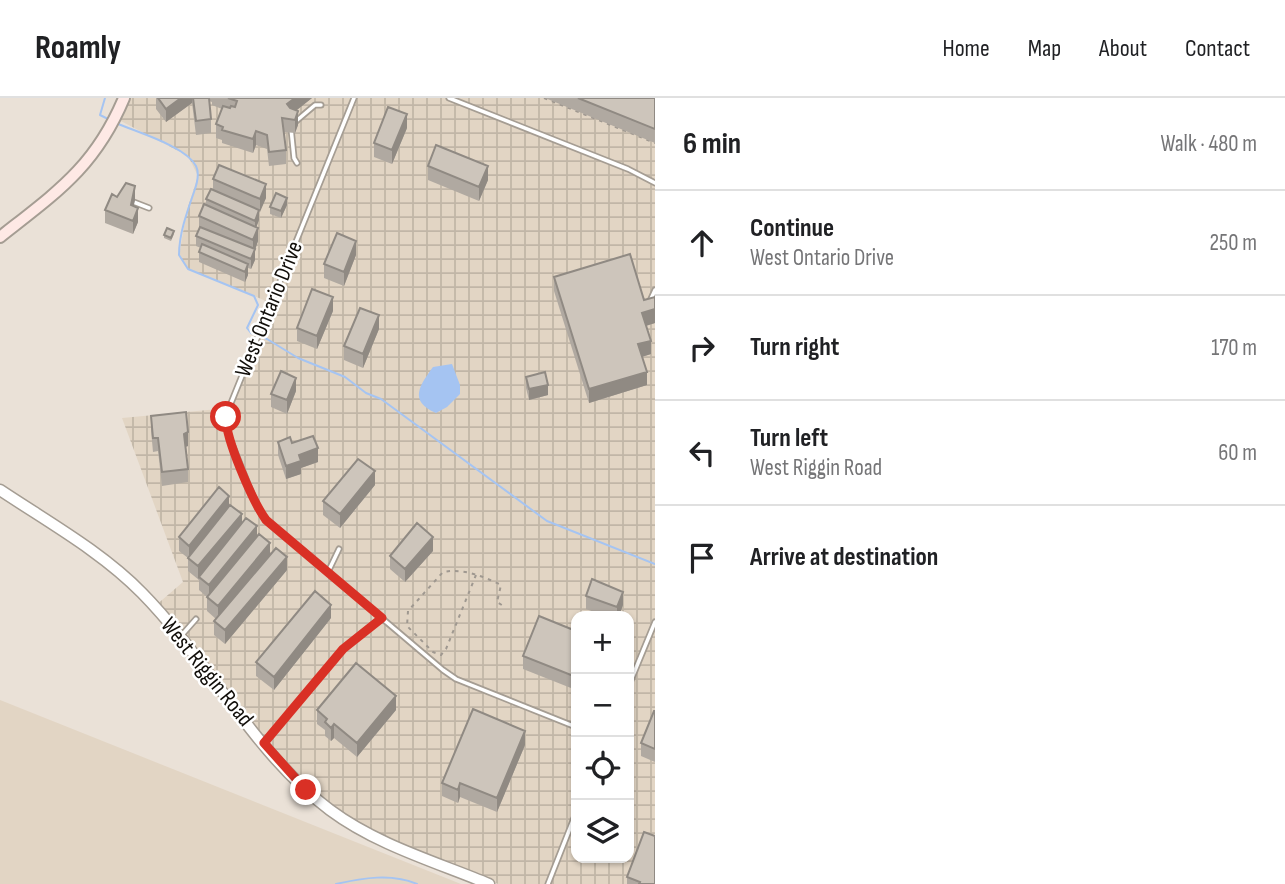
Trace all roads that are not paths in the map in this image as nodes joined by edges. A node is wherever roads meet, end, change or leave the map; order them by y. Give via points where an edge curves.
1 (124, 98) edge
2 (354, 98) edge
3 (449, 98) edge
4 (321, 105) dead end
5 (298, 163) dead end
6 (655, 183) edge
7 (123, 198) edge
8 (149, 208) dead end
9 (0, 237) edge
10 (655, 290) edge
11 (649, 305) edge
12 (0, 490) edge
13 (339, 549) dead end
14 (328, 572) junction
15 (382, 618) junction
16 (196, 619) dead end
17 (655, 622) edge
18 (180, 638) junction
19 (634, 674) edge
20 (571, 725) edge
21 (264, 743) junction
22 (571, 826) edge
23 (489, 884) edge
24 (548, 884) edge

1 - 9 main road via 93,156
2 - 14 lane, West Ontario Drive via 226,422 258,509
3 - 6 lane
4 - 5 lane via 290,126
7 - 8 lane
10 - 11 lane
12 - 18 street, West Riggin Road via 126,578
13 - 14 lane
14 - 15 lane, West Ontario Drive
15 - 20 lane, West Ontario Drive via 456,679
15 - 21 lane via 343,649
16 - 18 lane
17 - 19 lane
18 - 21 street, West Riggin Road
21 - 23 street, West Riggin Road via 306,790 353,825
22 - 24 lane

